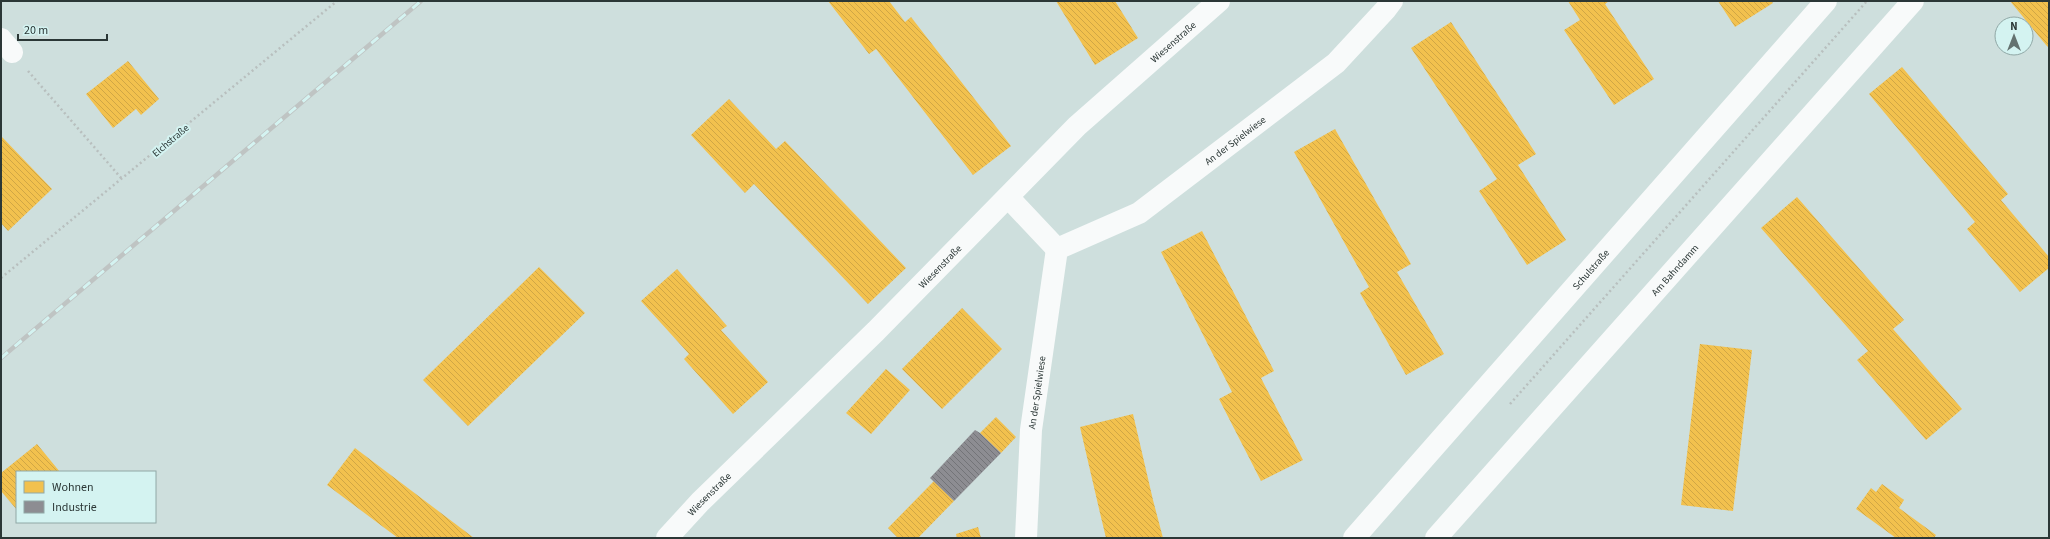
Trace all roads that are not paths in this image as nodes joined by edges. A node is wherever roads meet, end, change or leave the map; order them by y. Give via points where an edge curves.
1 (1219, 1) edge
2 (1392, 1) edge
3 (1826, 1) edge
4 (1913, 1) edge
5 (1008, 197) junction
6 (1057, 249) junction
7 (667, 538) edge
8 (1026, 538) edge
9 (1354, 538) edge
10 (1436, 538) edge

1 - 5 street, Wiesenstraße via 1077,126
2 - 6 street, An der Spielwiese via 1336,63 1139,213
3 - 9 street, Schulstraße
4 - 10 street, Am Bahndamm
5 - 6 street
5 - 7 street, Wiesenstraße via 876,331 700,502
6 - 8 street, An der Spielwiese via 1031,430

